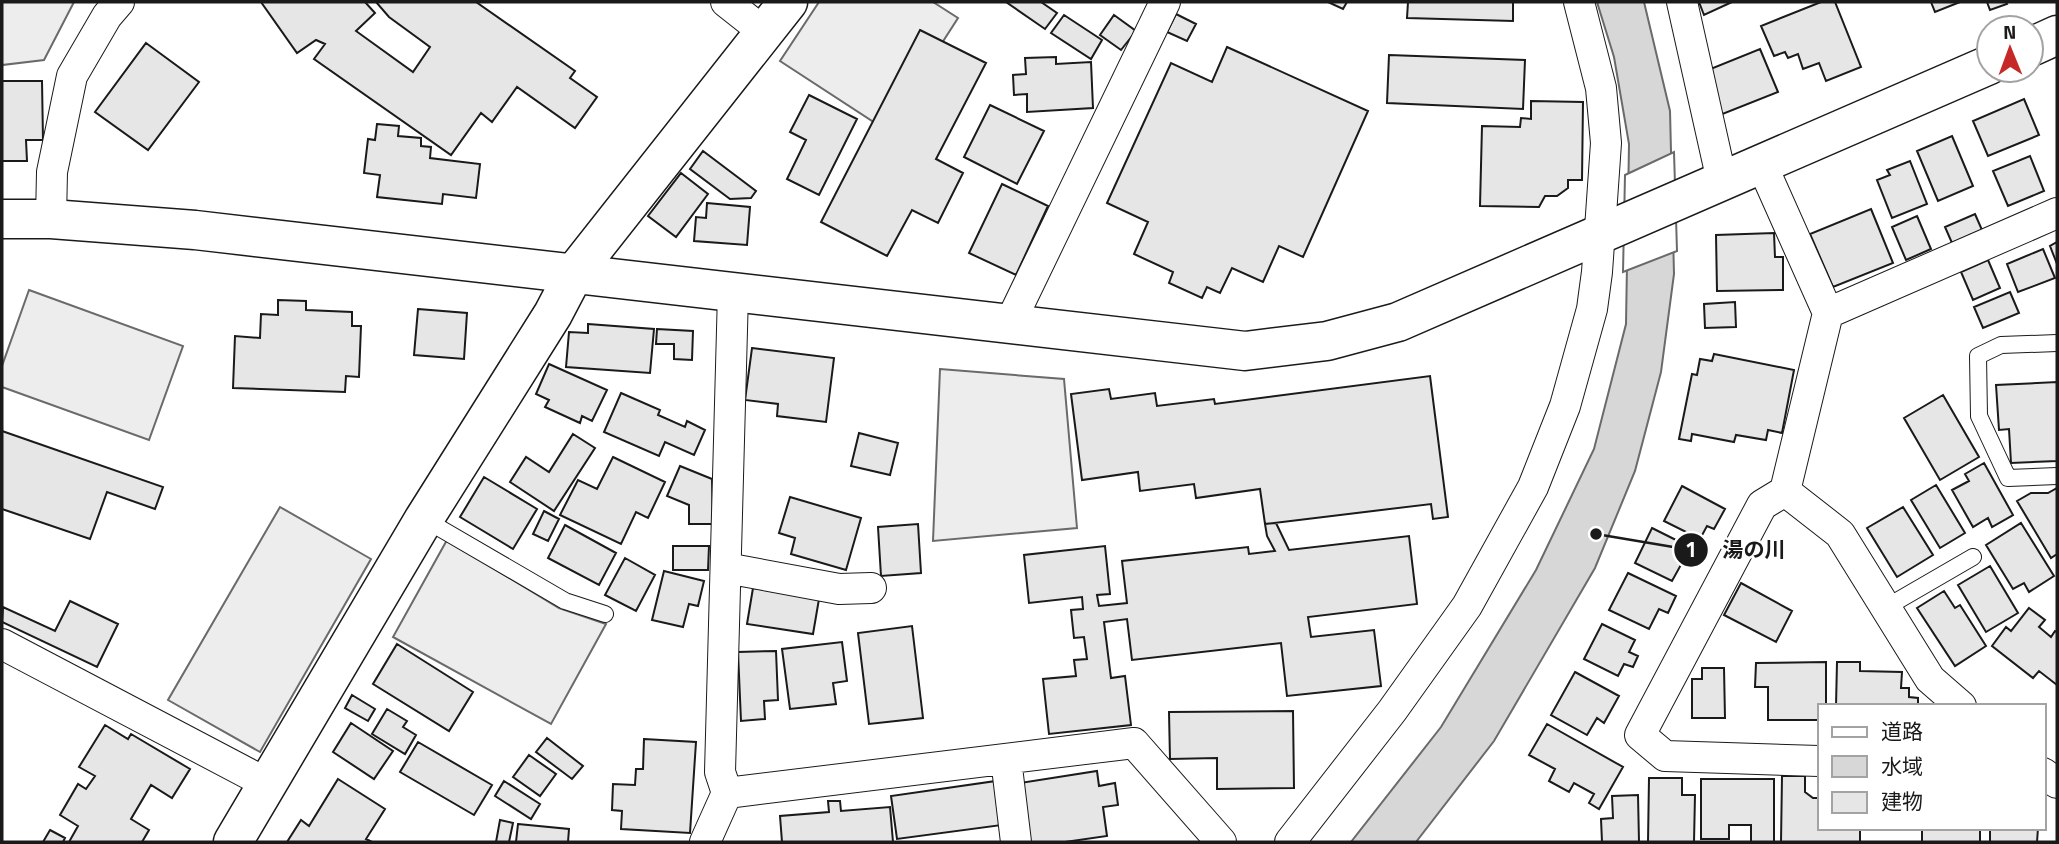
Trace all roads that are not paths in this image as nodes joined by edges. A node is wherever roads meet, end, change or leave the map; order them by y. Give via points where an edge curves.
1 (119, 2) edge
2 (726, 2) edge
3 (788, 2) edge
4 (1165, 2) edge
5 (1579, 2) edge
6 (1682, 2) edge
7 (764, 32) junction
8 (1975, 71) edge
9 (1762, 165) junction
10 (1710, 186) junction
11 (2057, 213) edge
12 (2, 219) edge
13 (51, 219) junction
14 (1608, 229) junction
15 (575, 272) junction
16 (733, 293) junction
17 (1828, 313) junction
18 (1009, 325) junction
19 (2057, 343) edge
20 (2057, 476) edge
21 (1785, 491) junction
22 (424, 519) junction
23 (1973, 557) dead end
24 (726, 568) junction
25 (871, 588) dead end
26 (1885, 608) junction
27 (606, 614) dead end
28 (2, 644) edge
29 (1959, 704) edge
30 (1006, 759) junction
31 (1818, 761) edge
32 (268, 784) junction
33 (727, 793) junction
34 (233, 842) edge
35 (705, 842) edge
36 (1017, 842) edge
37 (1221, 842) edge
38 (1290, 842) edge

1 - 13 street via 72,76 52,172
2 - 7 street
3 - 7 street
4 - 18 street
5 - 14 street via 1601,88
6 - 10 street
7 - 15 street
8 - 9 street
9 - 10 street
9 - 17 street
10 - 14 street
11 - 17 street
12 - 13 street
13 - 15 street via 195,230
14 - 18 street via 1398,322 1327,341 1245,351
14 - 38 street via 1565,406 1532,487 1466,606
15 - 16 street
15 - 22 street
16 - 18 street
16 - 24 street
17 - 21 street
19 - 20 lane via 2001,345 1978,356 1979,416 2008,478
21 - 26 street via 1840,534
21 - 31 street via 1762,505 1640,735 1665,756
22 - 27 lane via 565,601
22 - 32 street
23 - 26 lane
24 - 25 street via 839,589
24 - 33 street via 720,772
26 - 29 street via 1930,679
28 - 32 street
30 - 33 street
30 - 36 street
30 - 37 street via 1133,743
32 - 34 street
33 - 35 street

